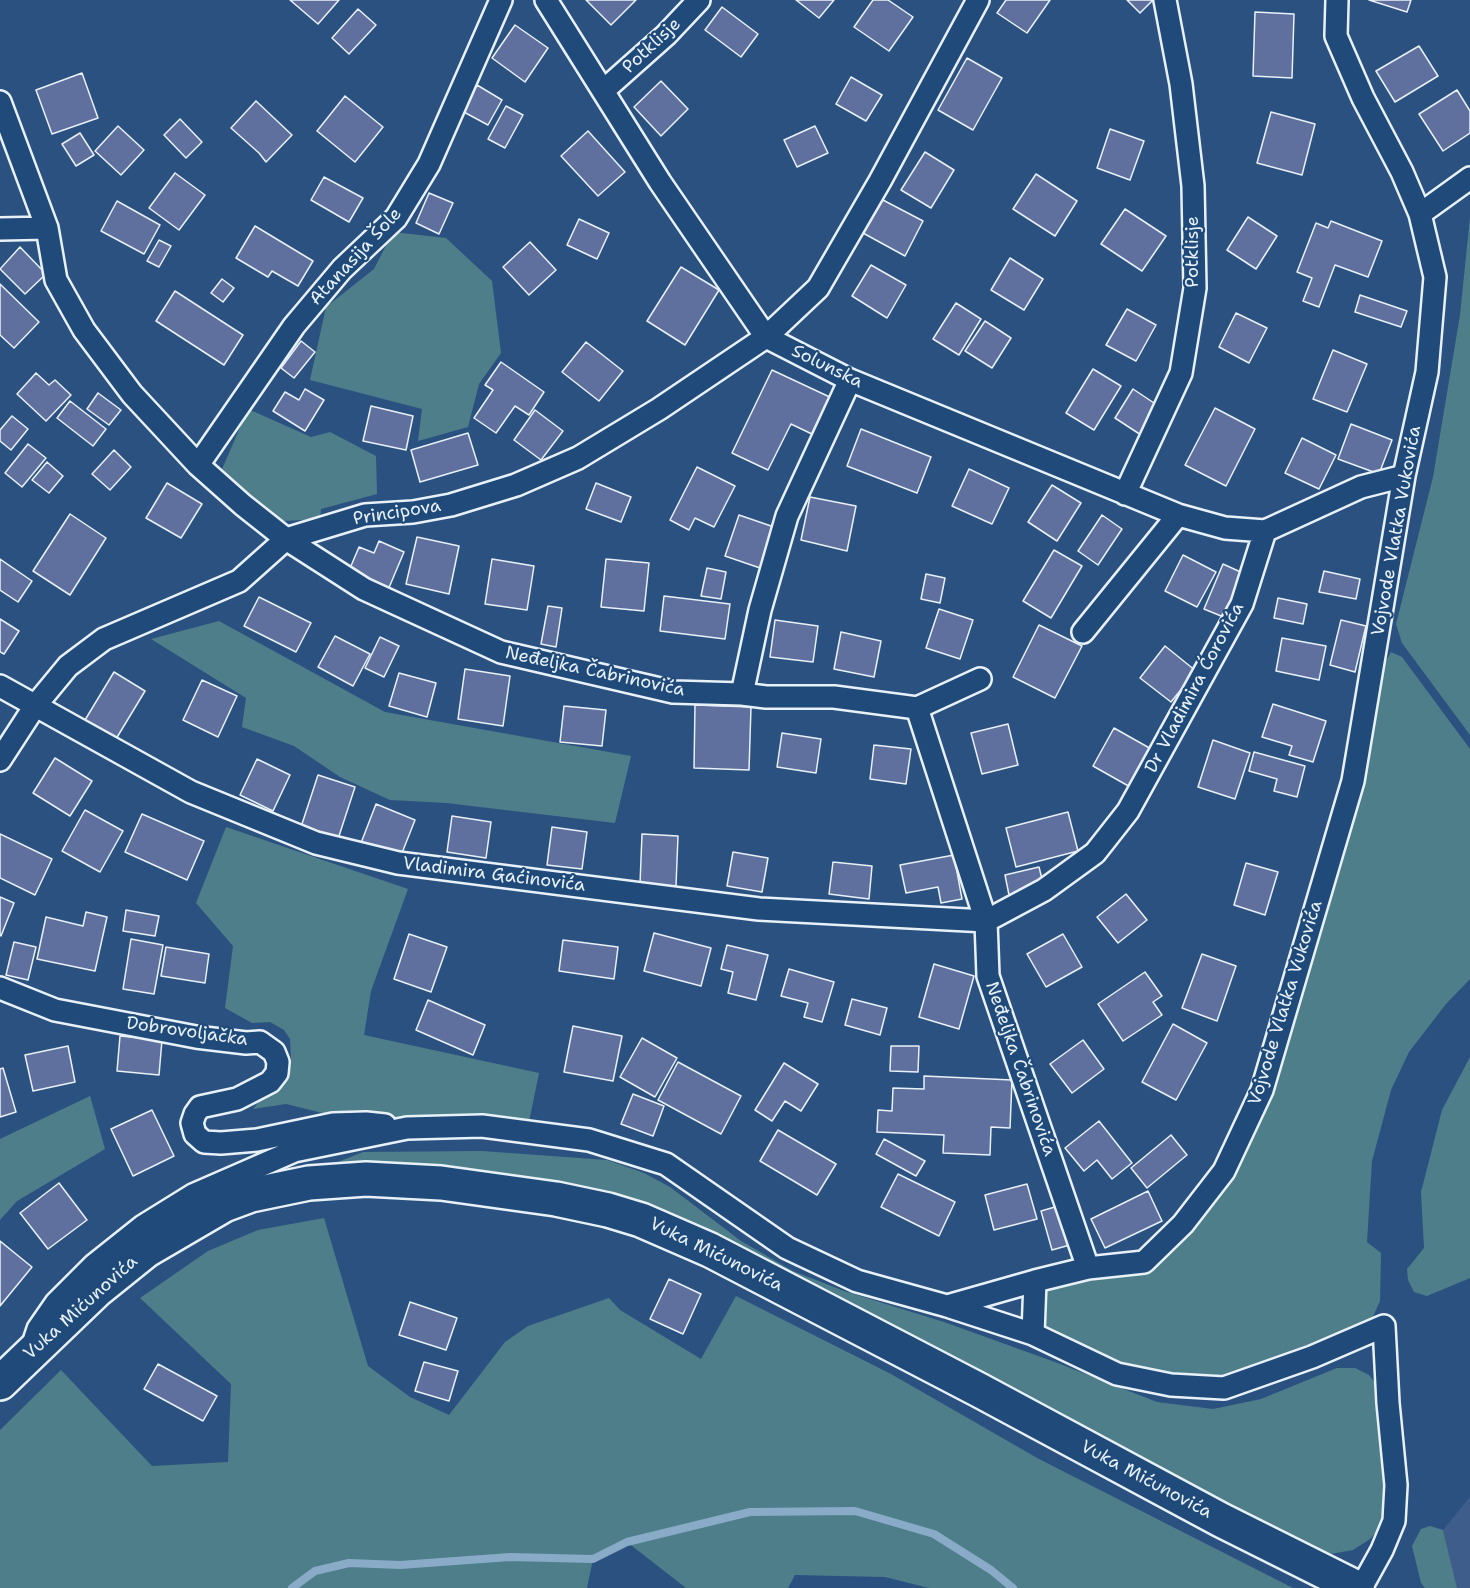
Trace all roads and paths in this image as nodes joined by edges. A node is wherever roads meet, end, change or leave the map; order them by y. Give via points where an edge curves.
1 (501, 0) edge
2 (546, 0) edge
3 (699, 0) edge
4 (978, 0) edge
5 (1165, 0) edge
6 (1337, 0) edge
7 (603, 91) junction
8 (0, 102) edge
9 (1470, 177) edge
10 (1420, 213) junction
11 (47, 228) junction
12 (0, 229) edge
13 (766, 337) junction
14 (850, 380) junction
15 (198, 465) junction
16 (1404, 476) junction
17 (1125, 494) junction
18 (1178, 515) junction
19 (1265, 531) junction
20 (286, 539) junction
21 (1083, 632) dead end
22 (980, 679) dead end
23 (0, 686) edge
24 (742, 694) junction
25 (35, 706) junction
26 (917, 708) junction
27 (0, 760) edge
28 (986, 921) junction
29 (0, 988) edge
30 (407, 1128) junction
31 (1088, 1268) junction
32 (1035, 1281) junction
33 (947, 1306) junction
34 (1033, 1334) junction
35 (29, 1355) junction
36 (0, 1383) edge
37 (1359, 1588) edge

1 - 15 street, Atanasija Šole via 429,164 396,218 342,269 294,326
2 - 7 street, Solunska
3 - 7 street, Potklisje
4 - 13 street via 818,288
5 - 17 street, Potklisje via 1181,84 1192,186 1195,288 1181,373
6 - 10 street, Vojvode Vlatka Vukovića via 1336,36
7 - 13 street, Solunska
8 - 11 street, Neđeljka Čabrinovića
9 - 10 street
10 - 16 street, Vojvode Vlatka Vukovića via 1435,277 1427,372
11 - 12 street
11 - 15 street, Neđeljka Čabrinovića via 56,280 84,330 132,394
13 - 14 street, Solunska
13 - 20 street, Principova via 578,458 516,485 413,512 365,515
14 - 17 street, Solunska
14 - 24 street via 787,516 760,610
15 - 20 street, Neđeljka Čabrinovića
16 - 19 street via 1361,487
16 - 31 street, Vojvode Vlatka Vukovića via 1353,781 1262,1090 1224,1171 1183,1224 1144,1262
17 - 18 street, Solunska
18 - 19 street, Solunska via 1225,528
18 - 21 street
19 - 28 street, Dr Vladimira Ćorovića via 1242,604 1128,811 1095,853 1044,890
20 - 24 street, Neđeljka Čabrinovića via 364,589 501,652 674,692
20 - 25 street, Principova via 239,581 104,639 68,666
22 - 26 street
23 - 25 street, Vladimira Gaćinovića
24 - 26 street, Neđeljka Čabrinovića via 834,697
25 - 27 street, Principova
25 - 28 street, Vladimira Gaćinovića via 191,792 316,843 398,863 759,909
26 - 28 street, Neđeljka Čabrinovića
28 - 31 street, Neđeljka Čabrinovića via 988,976
29 - 30 street, Dobrovoljačka via 55,1010 207,1038 260,1042 274,1052 277,1073 270,1082 237,1099 201,1107 195,1114 195,1134 204,1142 257,1140 333,1124
30 - 33 street via 482,1126 589,1140 666,1164 786,1248 857,1281
30 - 35 street via 294,1151 193,1195 143,1226 94,1265 56,1303 38,1329
31 - 32 street, Vojvode Vlatka Vukovića
32 - 33 street, Vojvode Vlatka Vukovića
32 - 34 street
33 - 34 street
34 - 37 street via 1117,1374 1171,1385 1224,1388 1384,1326 1396,1485 1394,1521
35 - 36 main road, Vuka Mićunovića
35 - 37 main road, Vuka Mićunovića via 96,1291 147,1250 224,1205 251,1195 309,1183 366,1179 441,1183 556,1199 641,1220 710,1250 1221,1520

